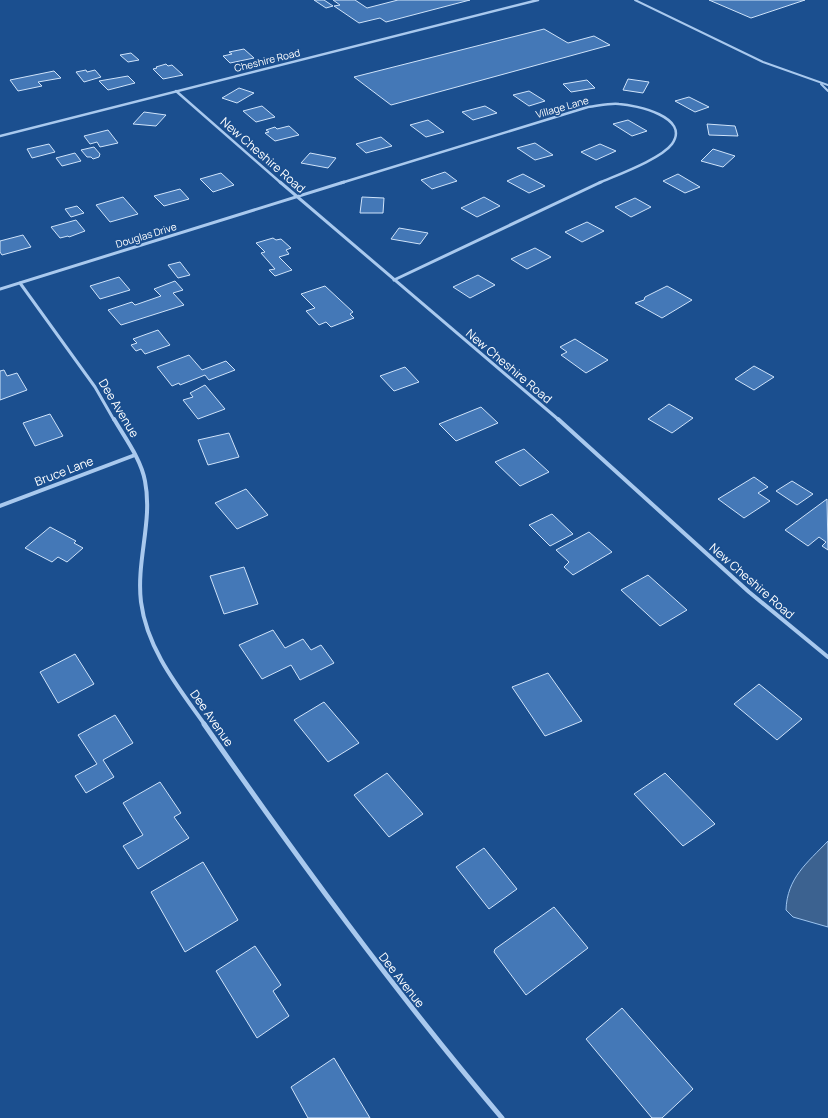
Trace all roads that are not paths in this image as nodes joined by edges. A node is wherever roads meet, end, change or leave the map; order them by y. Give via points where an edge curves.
1 (538, 0) edge
2 (635, 0) edge
3 (821, 84) junction
4 (828, 85) edge
5 (176, 91) junction
6 (828, 91) edge
7 (0, 136) edge
8 (297, 197) junction
9 (394, 280) junction
10 (20, 283) junction
11 (0, 289) edge
12 (135, 455) junction
13 (0, 506) edge
14 (828, 657) edge
15 (502, 1118) edge

1 - 5 street, Cheshire Road
2 - 3 lane via 763,62
3 - 4 lane
3 - 6 lane
5 - 7 street, Cheshire Road
5 - 8 street, New Cheshire Road
8 - 9 street, New Cheshire Road
8 - 9 street, Village Lane via 584,108 619,104 639,107 668,119 676,127 677,136 671,147 659,155
8 - 10 street, Douglas Drive
9 - 14 street, New Cheshire Road via 571,430 749,592
10 - 11 street, Douglas Drive
10 - 12 street, Dee Avenue via 95,387
12 - 13 street, Bruce Lane
12 - 15 street, Dee Avenue via 145,480 147,508 140,567 141,602 149,636 166,669 329,901 398,992

